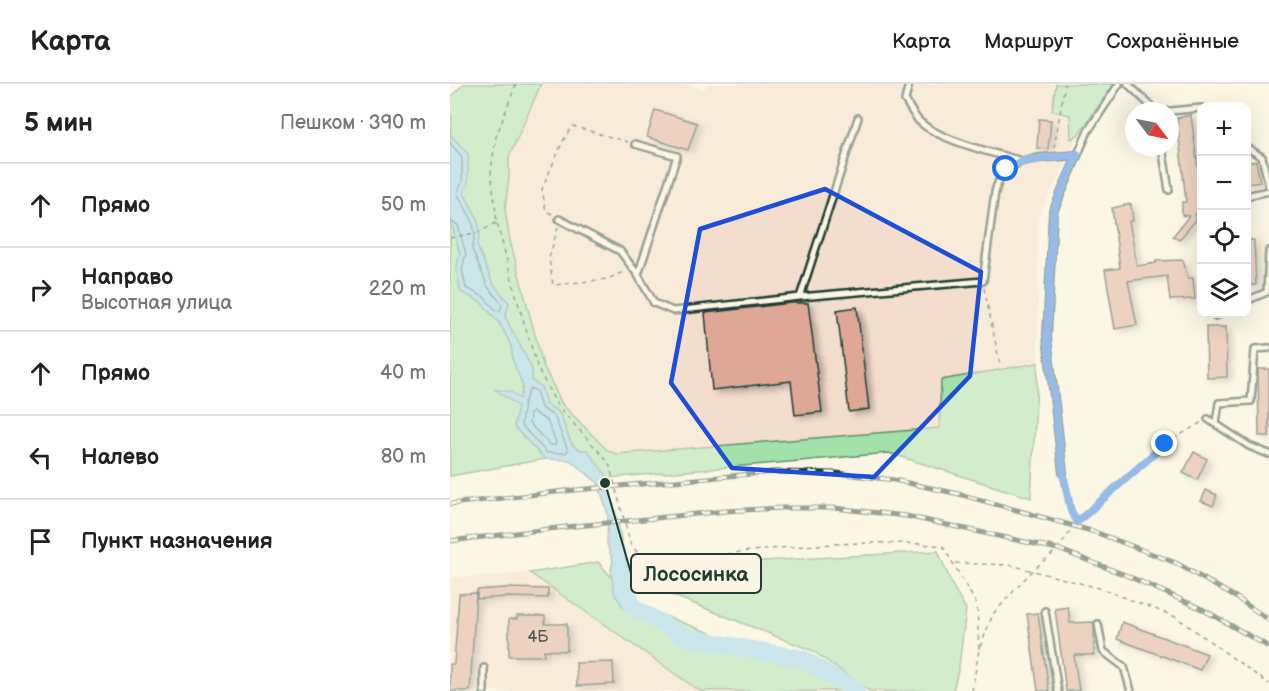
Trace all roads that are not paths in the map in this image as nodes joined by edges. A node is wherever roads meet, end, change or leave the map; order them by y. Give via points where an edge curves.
1 (909, 84) edge
2 (1119, 84) edge
3 (1128, 84) edge
4 (1147, 102) edge
5 (1197, 108) edge
6 (1179, 110) edge
7 (858, 118) dead end
8 (635, 144) road end
9 (1251, 150) edge
10 (1077, 154) junction
11 (1163, 156) edge
12 (1022, 161) junction
13 (1269, 189) edge
14 (1168, 190) dead end
15 (1251, 194) edge
16 (559, 219) road end
17 (1269, 251) edge
18 (638, 275) junction
19 (800, 297) junction
20 (1251, 299) edge
21 (1269, 348) edge
22 (1208, 419) road end
23 (1216, 423) junction
24 (1269, 454) edge
25 (1063, 473) road end
26 (1045, 611) dead end
27 (1098, 624) dead end
28 (484, 668) dead end
29 (484, 691) edge
30 (1058, 691) edge
31 (1131, 691) edge

1 - 12 lane via 905,100 917,119 931,131
2 - 10 lane
3 - 4 lane
5 - 6 lane
7 - 19 lane
8 - 18 lane via 677,156
9 - 13 lane via 1262,157
10 - 12 lane
10 - 25 lane via 1053,212 1047,337
11 - 14 lane
12 - 19 lane via 1006,169 998,180 983,281
13 - 15 lane
16 - 18 lane via 620,251
17 - 20 lane via 1268,291
18 - 19 lane via 654,303 673,311
21 - 23 lane via 1255,349 1251,401 1219,403
22 - 23 lane
23 - 24 lane via 1249,446
26 - 30 lane
27 - 31 lane via 1103,651 1124,667
28 - 29 lane

